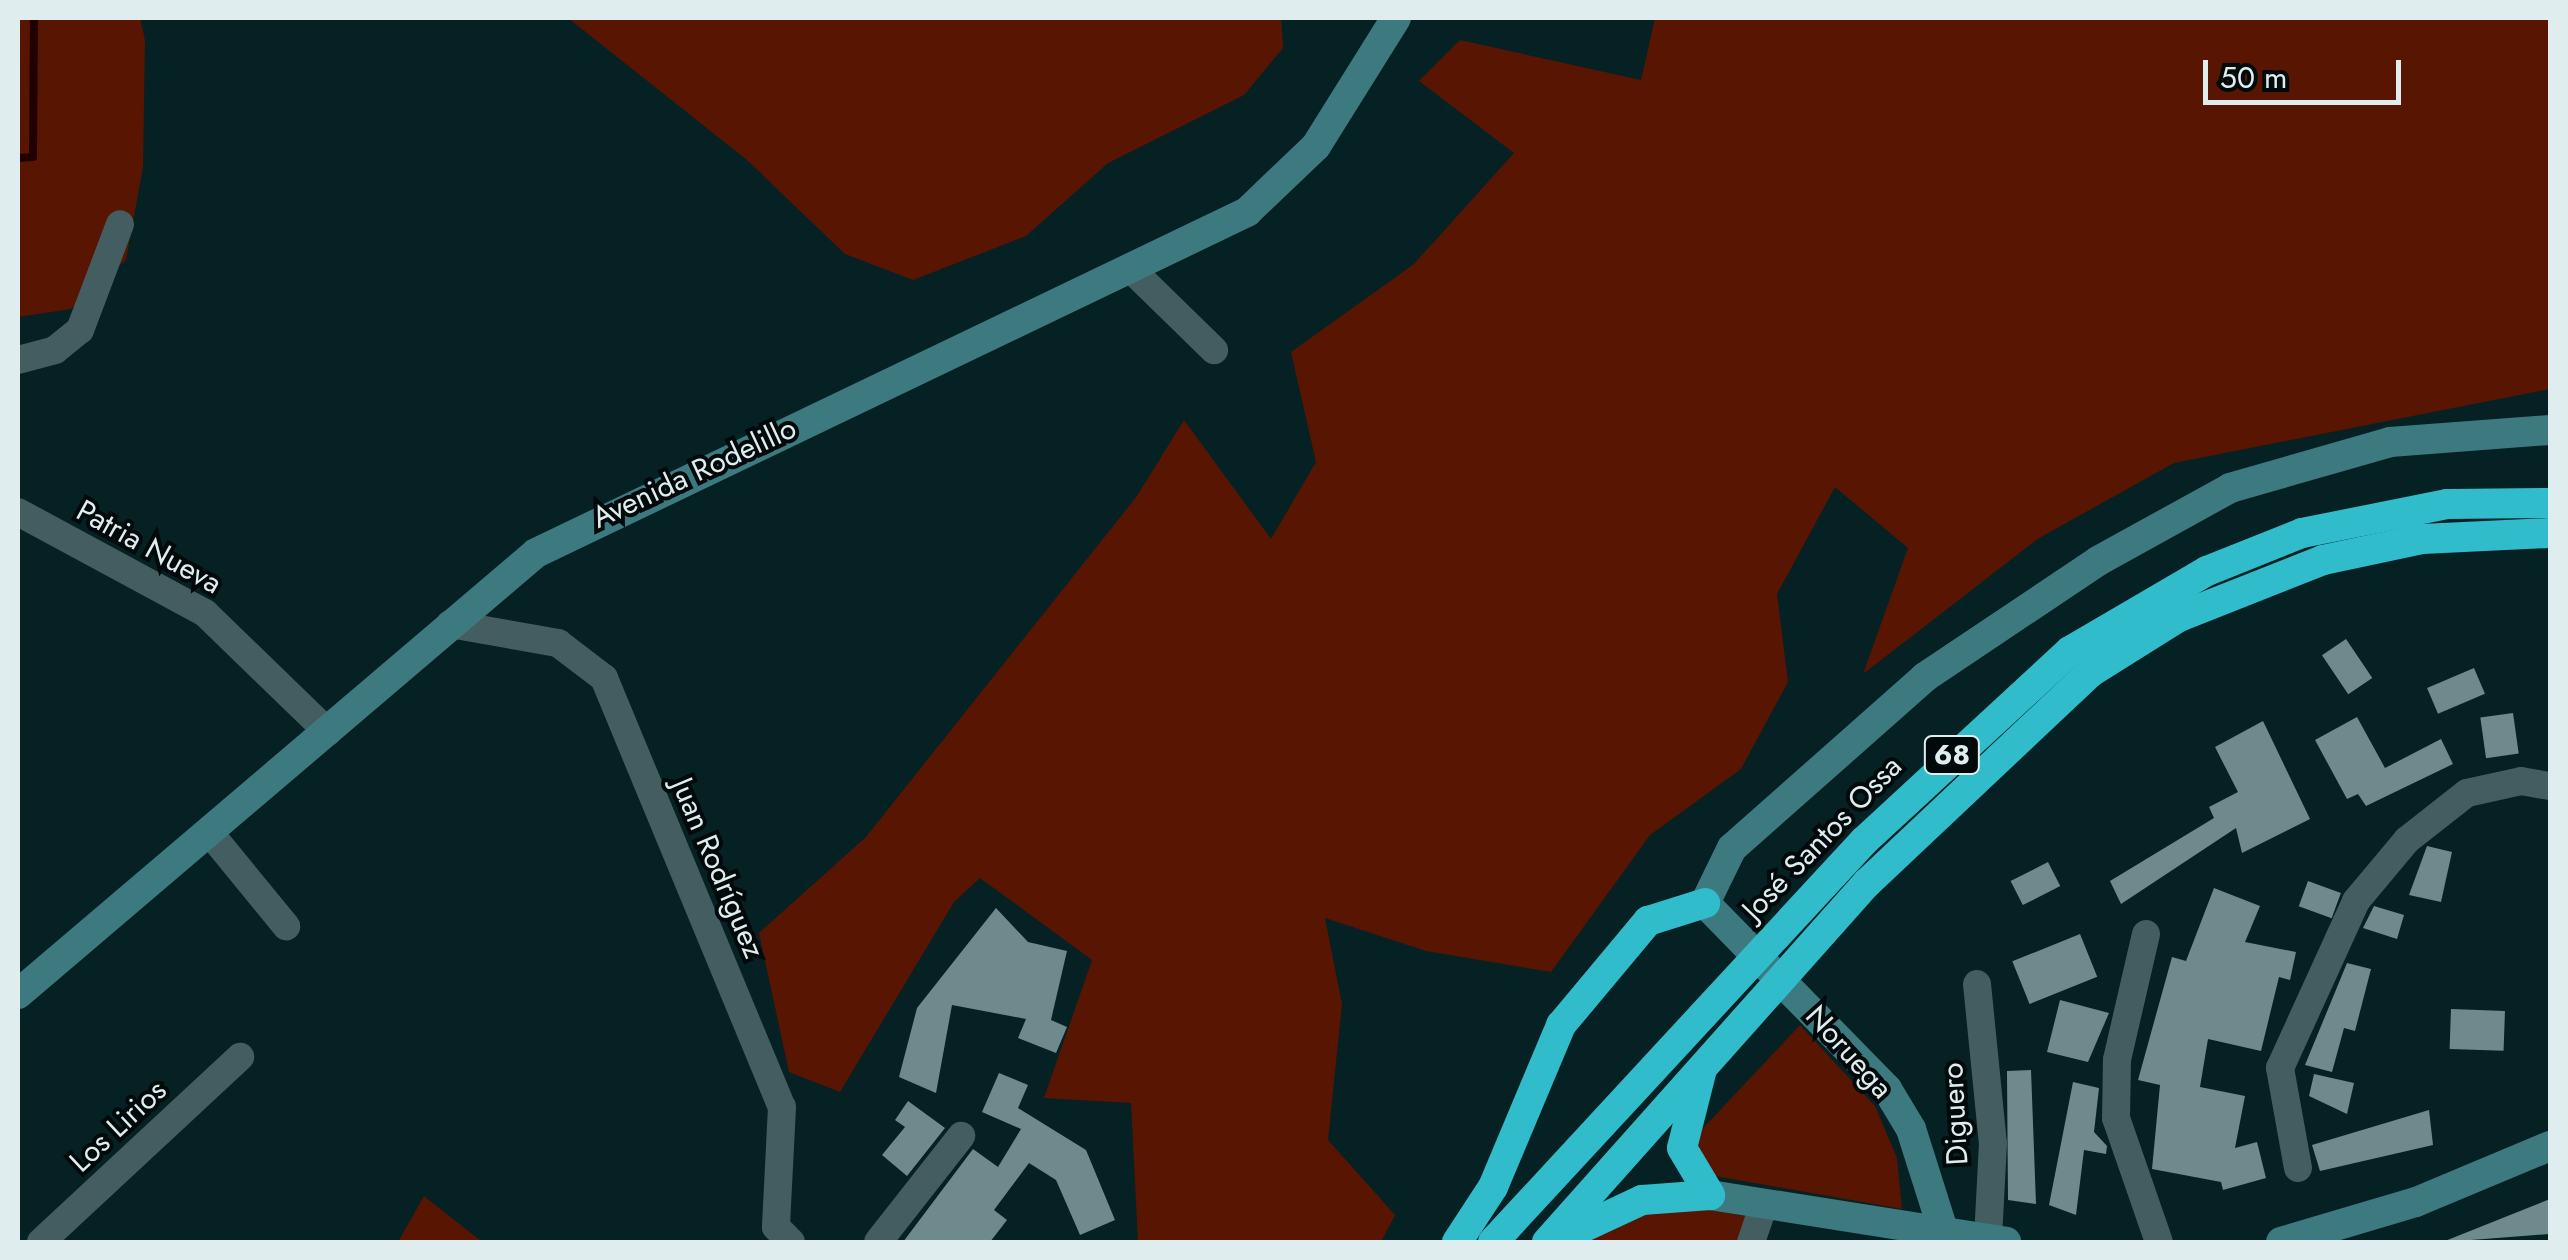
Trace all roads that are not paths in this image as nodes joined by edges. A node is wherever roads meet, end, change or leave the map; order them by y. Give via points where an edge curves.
1 (1396, 18) edge
2 (120, 224) dead end
3 (1134, 272) junction
4 (1214, 350) dead end
5 (18, 360) edge
6 (2550, 430) edge
7 (2550, 503) edge
8 (18, 512) edge
9 (2550, 533) edge
10 (450, 624) junction
11 (328, 732) junction
12 (2550, 786) edge
13 (209, 832) junction
14 (1704, 902) junction
15 (286, 926) dead end
16 (2146, 934) dead end
17 (1977, 984) dead end
18 (18, 994) edge
19 (240, 1057) dead end
20 (1704, 1062) junction
21 (961, 1136) dead end
22 (2550, 1146) edge
23 (2298, 1168) dead end
24 (1710, 1196) junction
25 (1762, 1210) junction
26 (18, 1228) edge
27 (1944, 1233) junction
28 (1997, 1241) edge
29 (30, 1242) edge
30 (42, 1242) edge
31 (791, 1242) edge
32 (878, 1242) edge
33 (1457, 1242) edge
34 (1493, 1242) edge
35 (1547, 1242) edge
36 (1557, 1242) edge
37 (1752, 1242) edge
38 (2159, 1242) edge
39 (2282, 1242) edge

1 - 3 street, Avenida Rodelillo via 1316,146 1279,184 1247,212
2 - 5 street via 80,330 55,350
3 - 4 street
3 - 10 street, Avenida Rodelillo via 580,525
6 - 14 street via 2390,442 2314,459 2230,488 2098,560 1925,677 1844,746 1732,848
7 - 34 highway, José Santos Ossa / 68 via 2447,504 2302,533 2207,571 2070,651 1864,841
8 - 11 street, Patria Nueva via 205,613
9 - 20 highway, 68 via 2422,539 2323,560 2226,595 2134,643 2012,738
10 - 11 street, Avenida Rodelillo
10 - 31 street, Juan Rodríguez via 558,643 604,678 782,1108 776,1227
11 - 13 street, Avenida Rodelillo
12 - 23 street via 2521,780 2467,793 2407,840 2356,901 2280,1068
13 - 15 street
13 - 18 street, Avenida Rodelillo
14 - 27 street, Noruega via 1809,1006 1911,1128
14 - 33 highway via 1648,921 1561,1025 1492,1187
16 - 38 street via 2117,1060 2116,1118
17 - 28 street, Diguero
19 - 30 street, Los Lirios
20 - 24 highway via 1682,1148
20 - 35 highway, 68
21 - 32 street
22 - 39 street via 2400,1208
24 - 25 street
24 - 36 highway via 1642,1200
25 - 27 street
25 - 37 street
26 - 29 street
27 - 28 street

